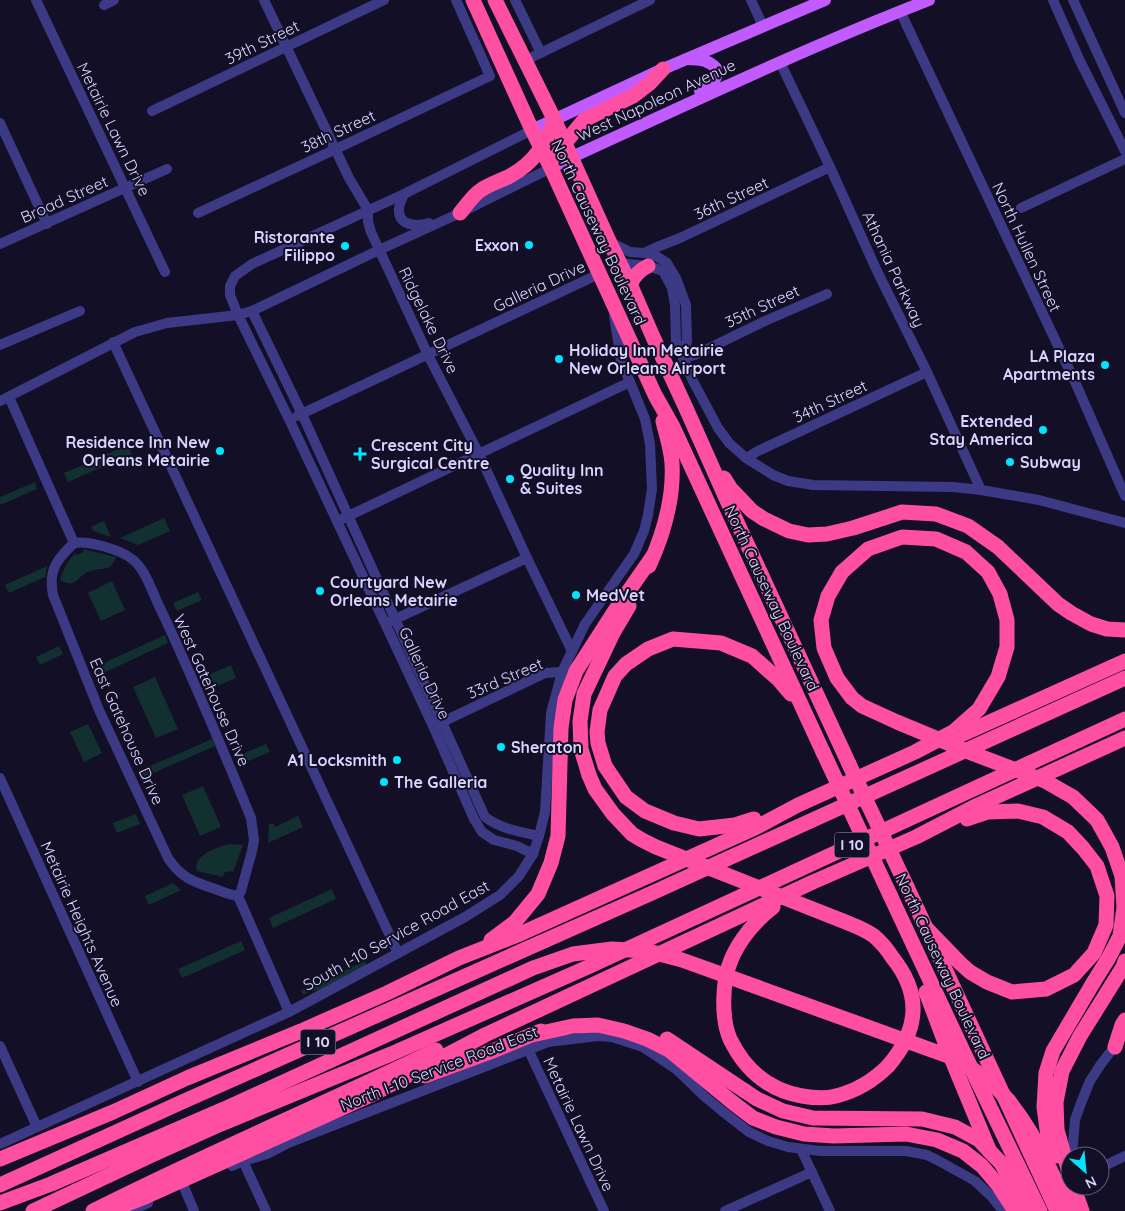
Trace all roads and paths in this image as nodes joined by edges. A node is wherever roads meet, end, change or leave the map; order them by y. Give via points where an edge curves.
1 (36, 0) edge
2 (114, 0) edge
3 (264, 0) edge
4 (384, 0) edge
5 (456, 0) edge
6 (473, 0) edge
7 (495, 0) edge
8 (515, 0) edge
9 (650, 0) edge
10 (751, 0) edge
11 (825, 0) edge
12 (929, 0) edge
13 (1053, 0) edge
14 (1073, 0) edge
15 (104, 5) dead end
16 (900, 11) junction
17 (763, 26) junction
18 (286, 47) junction
19 (541, 53) junction
20 (687, 58) junction
21 (526, 60) junction
22 (780, 62) junction
23 (663, 69) junction
24 (152, 111) dead end
25 (1125, 113) edge
26 (554, 119) junction
27 (0, 123) edge
28 (636, 128) junction
29 (532, 130) junction
30 (565, 143) junction
31 (542, 148) junction
32 (336, 149) junction
33 (1125, 152) edge
34 (572, 157) junction
35 (1125, 159) edge
36 (830, 167) junction
37 (551, 168) junction
38 (166, 170) dead end
39 (126, 188) junction
40 (404, 194) junction
41 (563, 194) junction
42 (1021, 208) dead end
43 (368, 210) junction
44 (198, 213) dead end
45 (460, 213) junction
46 (445, 220) junction
47 (47, 224) junction
48 (609, 241) junction
49 (0, 244) edge
50 (379, 250) junction
51 (646, 260) junction
52 (619, 263) junction
53 (165, 272) dead end
54 (599, 274) junction
55 (632, 288) junction
56 (827, 294) dead end
57 (612, 300) junction
58 (80, 311) dead end
59 (252, 311) junction
60 (238, 314) junction
61 (113, 342) junction
62 (0, 345) edge
63 (428, 355) junction
64 (683, 358) junction
65 (927, 372) junction
66 (630, 382) junction
67 (655, 395) junction
68 (5, 399) edge
69 (302, 414) junction
70 (289, 419) junction
71 (701, 440) junction
72 (479, 454) junction
73 (746, 458) junction
74 (981, 490) junction
75 (1125, 496) edge
76 (348, 516) junction
77 (337, 521) junction
78 (1125, 523) edge
79 (74, 543) junction
80 (653, 556) junction
81 (527, 558) junction
82 (390, 622) junction
83 (1125, 630) edge
84 (572, 651) junction
85 (1125, 662) edge
86 (562, 672) junction
87 (1125, 678) edge
88 (805, 711) junction
89 (1125, 718) edge
90 (438, 724) junction
91 (1125, 738) edge
92 (940, 739) edge
93 (940, 739) edge
94 (940, 739) edge
95 (940, 739) edge
96 (915, 752) junction
97 (0, 778) edge
98 (798, 805) junction
99 (539, 836) junction
100 (916, 837) junction
101 (533, 854) junction
102 (238, 896) junction
103 (785, 896) junction
104 (926, 928) junction
105 (398, 953) junction
106 (460, 958) junction
107 (1125, 962) edge
108 (562, 978) junction
109 (289, 1012) junction
110 (1125, 1020) edge
111 (1125, 1031) edge
112 (530, 1042) junction
113 (0, 1046) edge
114 (1115, 1046) junction
115 (956, 1052) junction
116 (138, 1082) junction
117 (369, 1096) junction
118 (113, 1112) junction
119 (37, 1127) junction
120 (0, 1144) edge
121 (1062, 1146) edge
122 (1073, 1146) edge
123 (801, 1149) junction
124 (1125, 1156) edge
125 (0, 1159) edge
126 (243, 1161) junction
127 (1060, 1163) edge
128 (1110, 1163) edge
129 (0, 1169) edge
130 (812, 1172) junction
131 (0, 1185) edge
132 (184, 1187) junction
133 (1075, 1196) edge
134 (1082, 1196) edge
135 (0, 1203) edge
136 (34, 1211) edge
137 (93, 1211) edge
138 (109, 1211) edge
139 (130, 1211) edge
140 (194, 1211) edge
141 (266, 1211) edge
142 (604, 1211) edge
143 (725, 1211) edge
144 (830, 1211) edge
145 (1011, 1211) edge
146 (1040, 1211) edge
147 (1057, 1211) edge
148 (1070, 1211) edge
149 (1082, 1211) edge
150 (1088, 1211) edge

1 - 39 street, Metairie Lawn Drive
2 - 15 street
3 - 18 street, Ridgelake Drive
4 - 18 street, 39th Street
5 - 32 street, 38th Street via 490,76
6 - 29 highway, North Causeway Boulevard
7 - 21 highway, North Causeway Boulevard
8 - 19 street
9 - 19 street
10 - 17 street
11 - 17 main road, West Napoleon Avenue
12 - 16 main road, West Napoleon Avenue
13 - 33 street
14 - 25 street
16 - 22 main road, West Napoleon Avenue
16 - 75 street, North Hullen Street via 1076,384
17 - 20 main road, West Napoleon Avenue
18 - 24 street, 39th Street
18 - 32 street, Ridgelake Drive
19 - 21 street
20 - 23 main road, West Napoleon Avenue
20 - 28 main road via 711,63 717,76 713,82 644,118
21 - 26 highway, North Causeway Boulevard
22 - 28 main road, West Napoleon Avenue
22 - 36 street, Athania Parkway
23 - 26 main road, West Napoleon Avenue
23 - 30 highway via 633,96 584,120
26 - 29 main road, West Napoleon Avenue
26 - 30 highway, North Causeway Boulevard
26 - 31 highway
27 - 47 street
28 - 34 main road, West Napoleon Avenue
29 - 31 highway, North Causeway Boulevard
29 - 40 street, West Napoleon Avenue
30 - 34 highway, North Causeway Boulevard
30 - 37 highway
31 - 37 highway, North Causeway Boulevard
31 - 45 highway via 521,170 480,190
32 - 43 street, Ridgelake Drive
32 - 44 street, 38th Street
34 - 37 main road, West Napoleon Avenue
34 - 48 highway, North Causeway Boulevard
35 - 42 street
36 - 51 street, 36th Street via 657,246
36 - 65 street, Athania Parkway
37 - 41 highway, North Causeway Boulevard
37 - 45 street, West Napoleon Avenue
38 - 39 street, Broad Street
39 - 47 street, Broad Street
39 - 53 street, Metairie Lawn Drive
40 - 43 street, West Napoleon Avenue
40 - 46 street via 399,212 409,225
41 - 52 highway via 578,208 600,254 608,261
41 - 54 highway, North Causeway Boulevard
43 - 50 street, Ridgelake Drive via 368,222
43 - 60 street, West Napoleon Avenue via 252,264 235,276 230,295
45 - 46 street, West Napoleon Avenue
46 - 50 street, West Napoleon Avenue
47 - 49 street, Broad Street
48 - 51 street
48 - 52 highway, North Causeway Boulevard
50 - 59 street, West Napoleon Avenue
50 - 63 street, Ridgelake Drive
51 - 52 street
51 - 55 highway
51 - 64 street via 663,271 672,288 676,305 676,341
52 - 55 highway, North Causeway Boulevard
54 - 55 highway via 621,280
54 - 57 highway, North Causeway Boulevard
54 - 63 street, Galleria Drive
55 - 71 highway, North Causeway Boulevard
56 - 64 street, 35th Street
57 - 66 street, South I-10 Service Road East via 621,360
57 - 67 highway, North Causeway Boulevard
58 - 62 street
59 - 60 street, West Napoleon Avenue
59 - 69 street, Galleria Drive
60 - 61 street, West Napoleon Avenue via 167,323
60 - 70 street, Galleria Drive
61 - 68 street, West Napoleon Avenue
61 - 105 street
63 - 69 street, Galleria Drive
63 - 72 street, Ridgelake Drive
64 - 73 street via 718,428
65 - 73 street, 34th Street
65 - 74 street, Athania Parkway
66 - 72 street
66 - 84 street, South I-10 Service Road East via 645,419 650,444 652,489 648,515 634,554 586,624
67 - 80 highway via 672,462 668,511 662,537
67 - 88 highway, North Causeway Boulevard via 673,427
68 - 79 street
69 - 70 street
69 - 76 street, Galleria Drive
70 - 77 street, Galleria Drive
71 - 83 highway via 731,490 744,504 764,519 789,531 827,534 902,512 936,514 981,534 1071,614 1107,629
71 - 104 highway, North Causeway Boulevard, bridge
72 - 76 street
72 - 81 street, Ridgelake Drive
73 - 74 street via 788,481 813,485
74 - 78 street via 1039,500
76 - 77 street
76 - 82 street, Galleria Drive
77 - 82 street, Galleria Drive
79 - 102 street, West Gatehouse Drive via 92,543 133,559 173,636 252,818 254,840
79 - 102 street, East Gatehouse Drive via 56,564 51,584 103,719 174,868 192,881
80 - 103 highway, bridge via 584,694 580,721 581,749 589,775 613,814 632,834 656,847 843,921 872,935 900,966 913,1004 908,1036 898,1055 878,1076 836,1097 816,1099 780,1091 765,1082 744,1062 730,1038 726,1023 723,1006 730,960 754,924
80 - 106 highway via 576,671 565,700 561,728 558,836 538,894 515,922
81 - 82 street
81 - 84 street, Ridgelake Drive
82 - 90 street, Galleria Drive
84 - 86 street, South I-10 Service Road East
85 - 96 highway via 962,735
86 - 90 street, 33rd Street via 545,673
86 - 99 street, South I-10 Service Road East via 551,713 545,812
87 - 131 highway, I 10
88 - 98 highway via 779,680 752,656 720,643 673,639 648,649 615,676 600,710 597,732 605,766 626,797 645,811 674,823 699,828 735,825
88 - 115 highway, North Causeway Boulevard, bridge via 909,936
89 - 108 highway, I 10
90 - 99 street, Galleria Drive via 485,817 511,830
90 - 101 street, Galleria Drive via 474,819 482,832 494,840
91 - 100 highway
92 - 96 highway, bridge
93 - 94 highway, bridge via 980,709 998,676 1007,647 1007,620 1000,594 988,572 966,552 936,539 902,537 868,549 842,572 828,596 821,620 824,648 837,678 862,706
95 - 127 highway, bridge via 1045,781 1073,797 1097,820 1112,847 1122,876 1124,907 1120,936 1053,1050 1046,1073 1044,1107 1048,1137
96 - 98 highway
97 - 116 street, Metairie Heights Avenue
98 - 106 highway via 755,828
99 - 101 street, South I-10 Service Road East
100 - 103 highway
100 - 104 highway via 988,812 1018,810 1043,817 1068,832 1083,848 1097,866 1106,896 1106,926 1094,953 1074,975 1046,989 1012,992 987,982 970,972
101 - 105 street, South I-10 Service Road East via 519,876 500,895
102 - 109 street
103 - 117 highway via 485,1035
104 - 147 highway, North Causeway Boulevard
105 - 109 street, South I-10 Service Road East
106 - 118 highway
107 - 121 highway via 1062,1071 1056,1102
108 - 136 highway, I 10 via 204,1132
108 - 137 highway via 540,999
109 - 116 street, South I-10 Service Road East
110 - 114 highway
111 - 114 street
112 - 117 highway
112 - 123 street, North I-10 Service Road East via 598,1036 643,1047 676,1068 713,1104 749,1132 768,1141
112 - 126 street, North I-10 Service Road East via 267,1154
112 - 142 street, Metairie Lawn Drive
112 - 145 highway via 573,1026 598,1025 624,1031 668,1050 753,1118 776,1127 804,1134 906,1134 937,1140 963,1151 982,1166 998,1185
112 - 145 highway, bridge via 560,1023 586,1016 620,1021 643,1026 660,1035 745,1091 783,1111 813,1118 922,1118 955,1127 979,1140 1001,1164
113 - 119 street
114 - 122 street via 1090,1082 1081,1103 1075,1120
115 - 145 highway
115 - 146 highway, North Causeway Boulevard
116 - 119 street, South I-10 Service Road East
117 - 138 highway
118 - 125 highway
118 - 129 highway
119 - 120 street, South I-10 Service Road East
123 - 130 street
123 - 145 street, North I-10 Service Road East via 906,1151 927,1155 975,1181
124 - 128 street
126 - 132 street, North I-10 Service Road East
126 - 141 street
130 - 143 street
130 - 144 street
132 - 139 street, North I-10 Service Road East
132 - 140 street
133 - 149 highway, bridge
134 - 150 street
135 - 148 highway, bridge via 222,1110 533,968 573,954 612,949 648,951 682,960 948,1056 974,1070 999,1090 1022,1119

